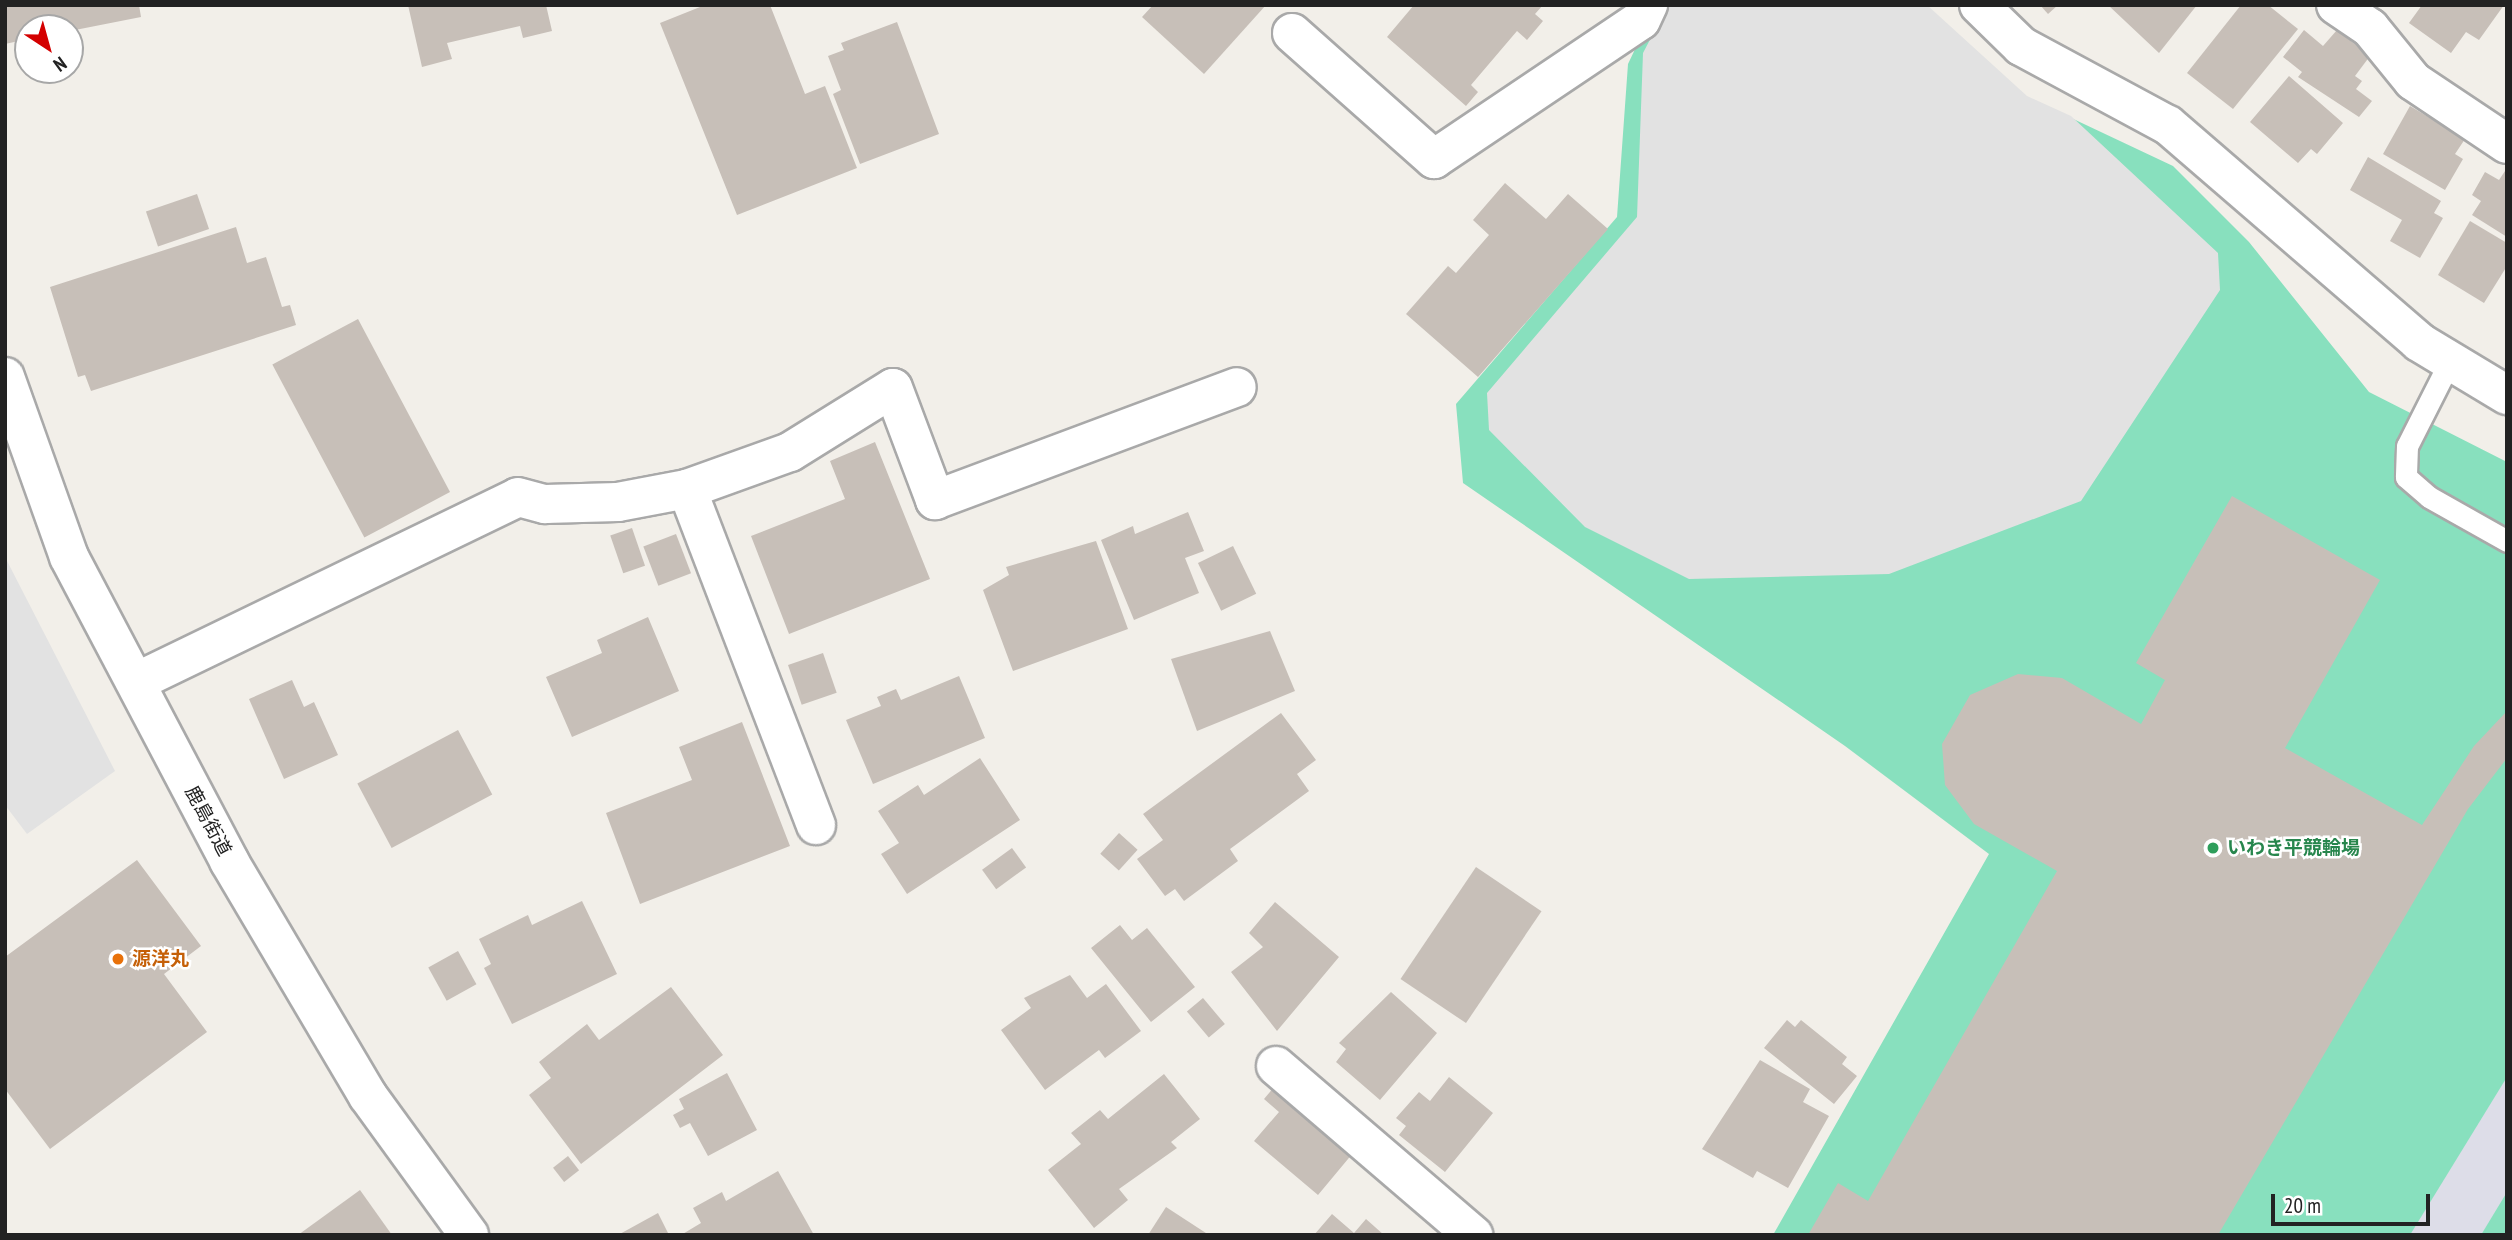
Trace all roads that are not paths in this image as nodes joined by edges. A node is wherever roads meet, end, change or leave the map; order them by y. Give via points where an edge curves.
1 (1648, 5) edge
2 (1979, 5) edge
3 (2336, 5) edge
4 (1292, 33) dead end
5 (2507, 144) edge
6 (2449, 363) junction
7 (5, 377) edge
8 (1237, 387) dead end
9 (2507, 395) edge
10 (687, 489) junction
11 (2507, 541) edge
12 (136, 682) junction
13 (816, 825) dead end
14 (1276, 1066) dead end
15 (469, 1235) edge
16 (1472, 1235) edge

1 - 4 street via 1641,20 1434,159
2 - 6 street via 2021,46 2168,125
3 - 5 street via 2370,28 2413,81
6 - 9 street
6 - 11 lane via 2407,446 2406,477 2429,497
7 - 12 street, 鹿島街道 via 69,557
8 - 10 street via 934,500 893,388 790,452
10 - 12 street via 618,502 545,504 518,496
10 - 13 street
12 - 15 street, 鹿島街道 via 229,861 368,1096
14 - 16 street

